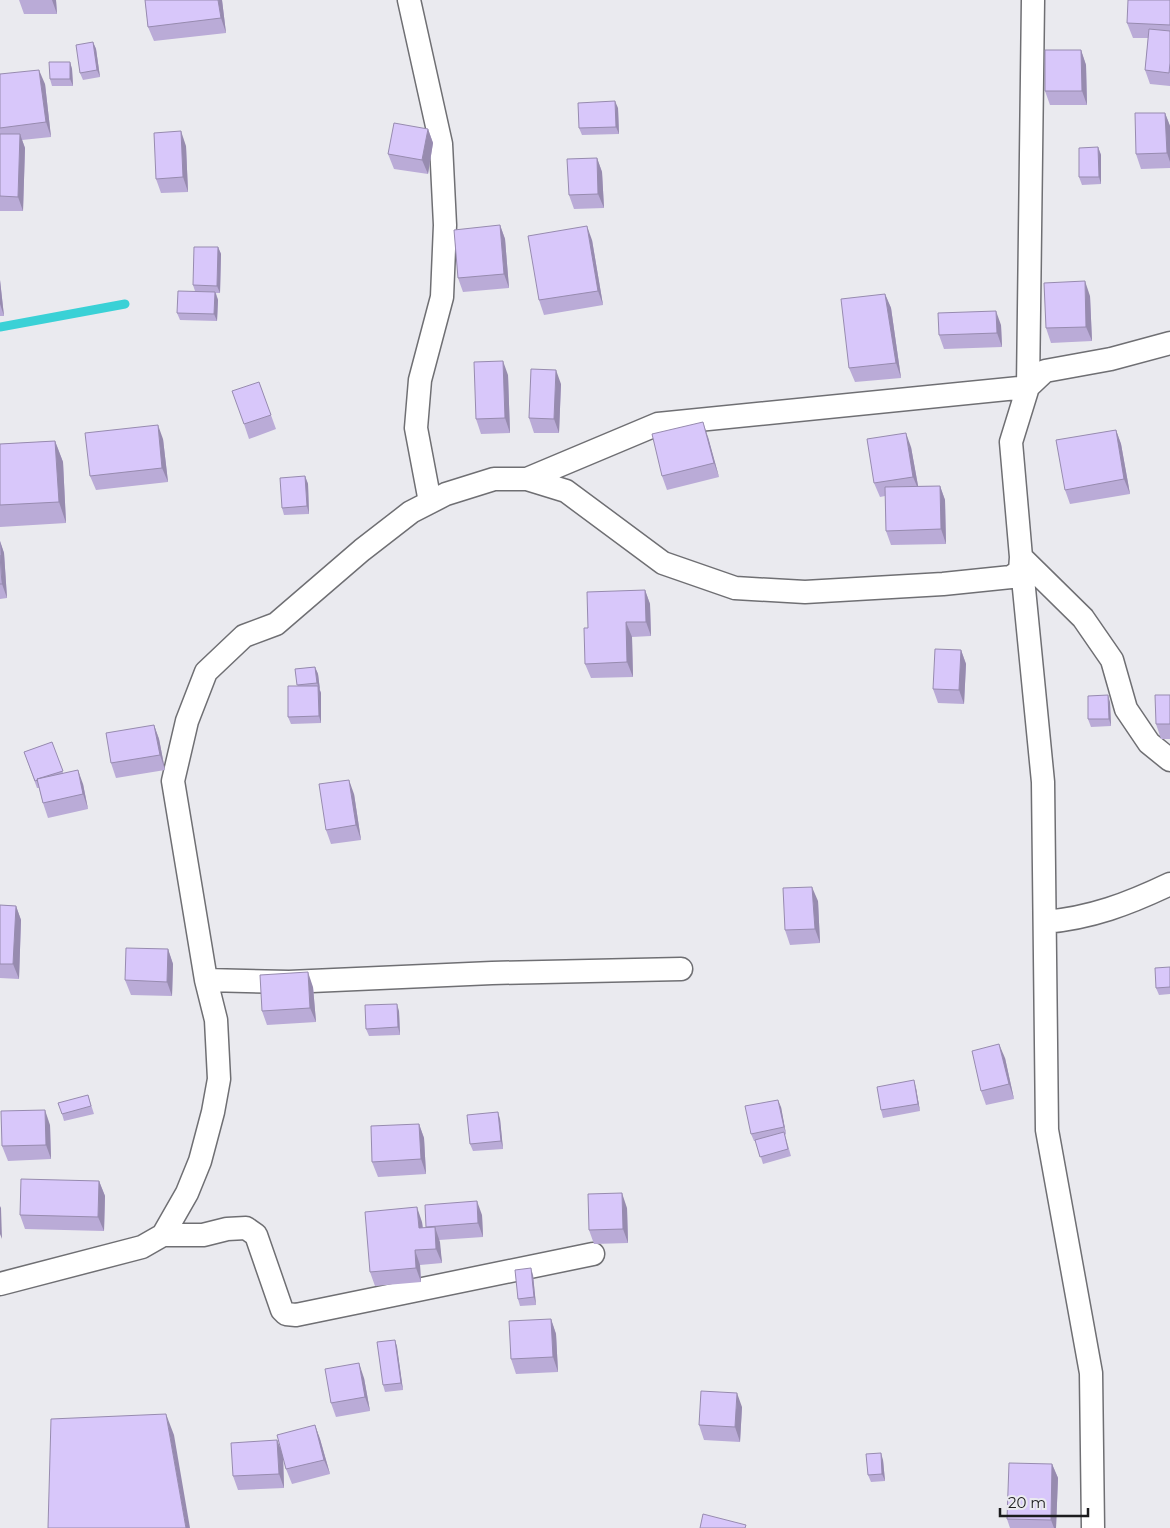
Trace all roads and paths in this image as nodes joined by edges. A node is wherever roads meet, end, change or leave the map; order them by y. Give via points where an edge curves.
1 (408, 0) edge
2 (1033, 0) edge
3 (1170, 343) edge
4 (1028, 387) junction
5 (527, 479) junction
6 (430, 502) junction
7 (1021, 557) junction
8 (1170, 760) edge
9 (1170, 884) edge
10 (1044, 922) junction
11 (681, 969) dead end
12 (206, 980) junction
13 (163, 1235) junction
14 (593, 1254) dead end
15 (0, 1284) edge
16 (1093, 1528) edge

1 - 6 street via 441,144 444,216 442,297 420,380 416,428
2 - 4 street
3 - 4 street via 1111,359 1044,371
4 - 5 street via 658,424
4 - 7 street via 1011,442
5 - 6 street via 494,479
5 - 7 street via 566,491 663,563 735,588 805,592 999,580 1020,571
6 - 12 street via 411,512 362,550 276,624 244,636 206,672 187,721 173,781
7 - 8 street via 1083,618 1112,660 1126,709 1149,743
7 - 10 street via 1043,782
9 - 10 street via 1132,902 1078,919
10 - 16 street via 1047,1130 1091,1373
11 - 12 street via 289,982
12 - 13 street via 216,1020 218,1087 200,1161 187,1193
13 - 14 street via 203,1235 246,1228 256,1235 282,1310 296,1315
13 - 15 street via 142,1247

